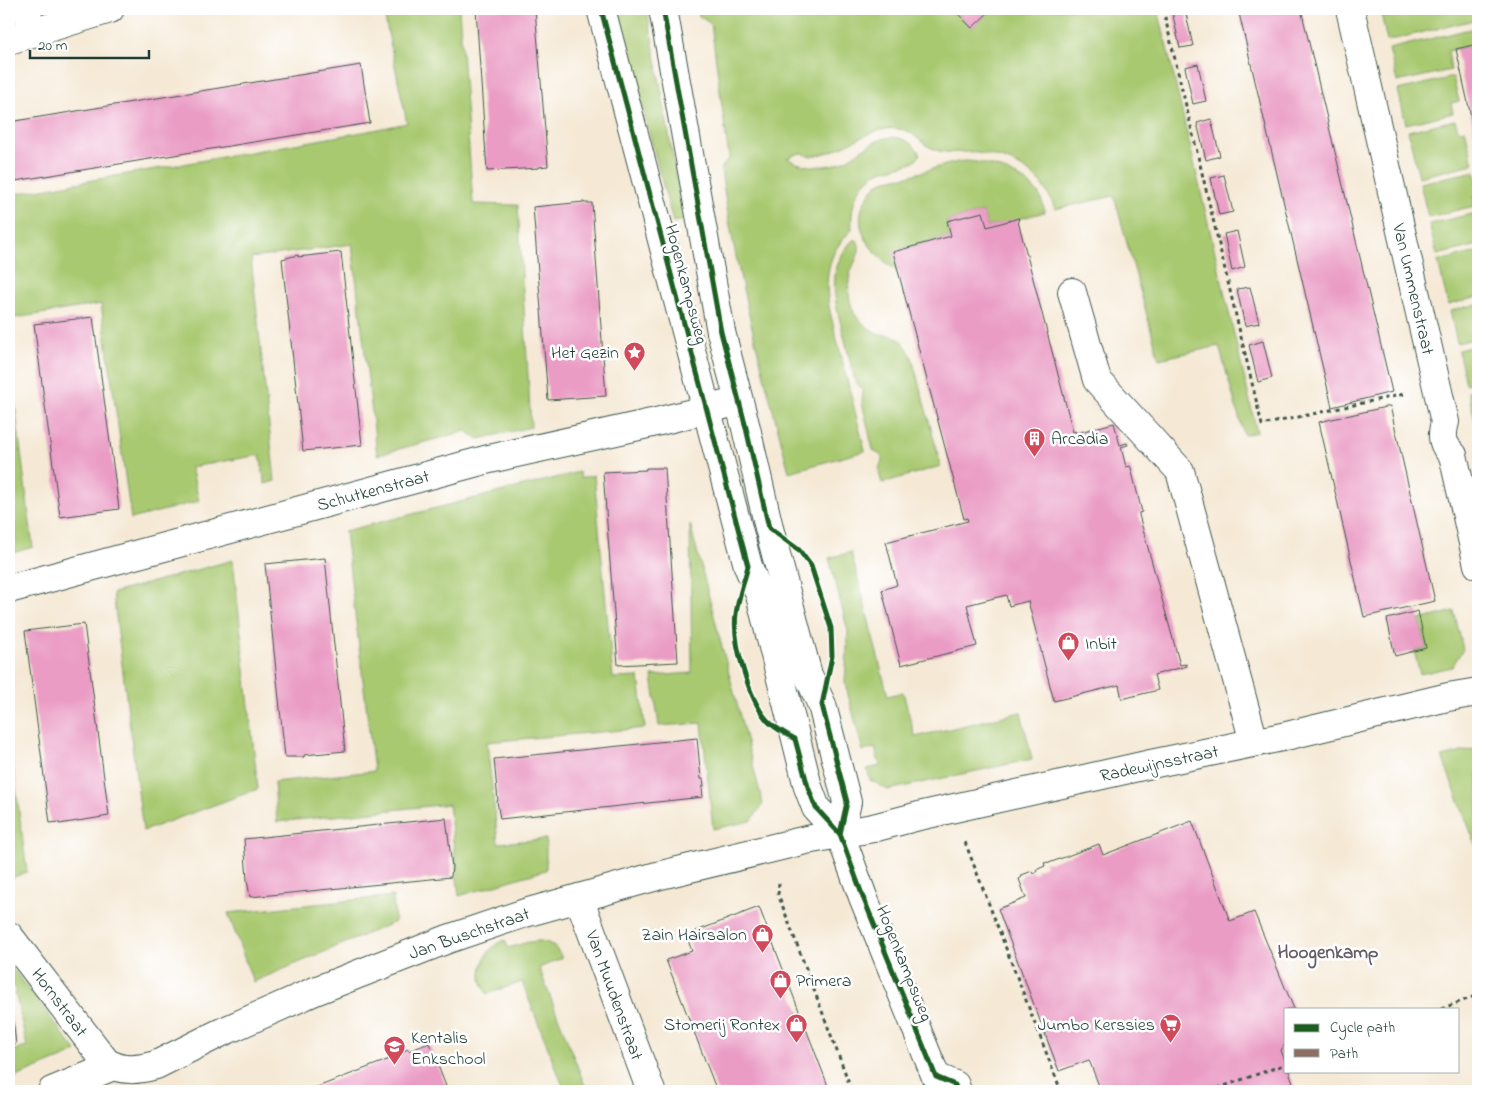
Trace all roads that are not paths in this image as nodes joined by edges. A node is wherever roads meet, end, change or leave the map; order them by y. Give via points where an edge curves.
1 (110, 9) edge
2 (601, 9) edge
3 (664, 9) edge
4 (1350, 9) edge
5 (22, 27) edge
6 (1072, 292) dead end
7 (740, 401) junction
8 (706, 410) junction
9 (1469, 486) edge
10 (1478, 565) edge
11 (9, 589) edge
12 (1478, 692) edge
13 (1254, 742) junction
14 (840, 834) junction
15 (579, 898) junction
16 (9, 936) edge
17 (113, 1066) junction
18 (941, 1087) edge
19 (52, 1091) edge
20 (651, 1091) edge

1 - 5 street
2 - 8 street, Hogenkampsweg
3 - 7 street, Hogenkampsweg via 721,332
4 - 9 street, Van Ummenstraat via 1445,422 1442,433 1446,449 1453,455
6 - 13 street via 1097,380 1180,471
7 - 8 street, Schutkenstraat
7 - 14 street, Hogenkampsweg via 808,675 822,705 847,802
8 - 11 street, Schutkenstraat via 476,463
8 - 14 street, Hogenkampsweg via 748,566 760,595 808,787 816,808
9 - 10 street, Van Ummenstraat
12 - 13 street, Radewijnsstraat
13 - 14 street, Radewijnsstraat
14 - 15 street, Jan Buschstraat via 711,862
14 - 18 street, Hogenkampsweg
15 - 17 street, Jan Buschstraat via 448,939 324,987 220,1032 156,1065 134,1070
15 - 20 street, Van Muudenstraat
16 - 17 street, Hornstraat via 88,1040
17 - 19 street

